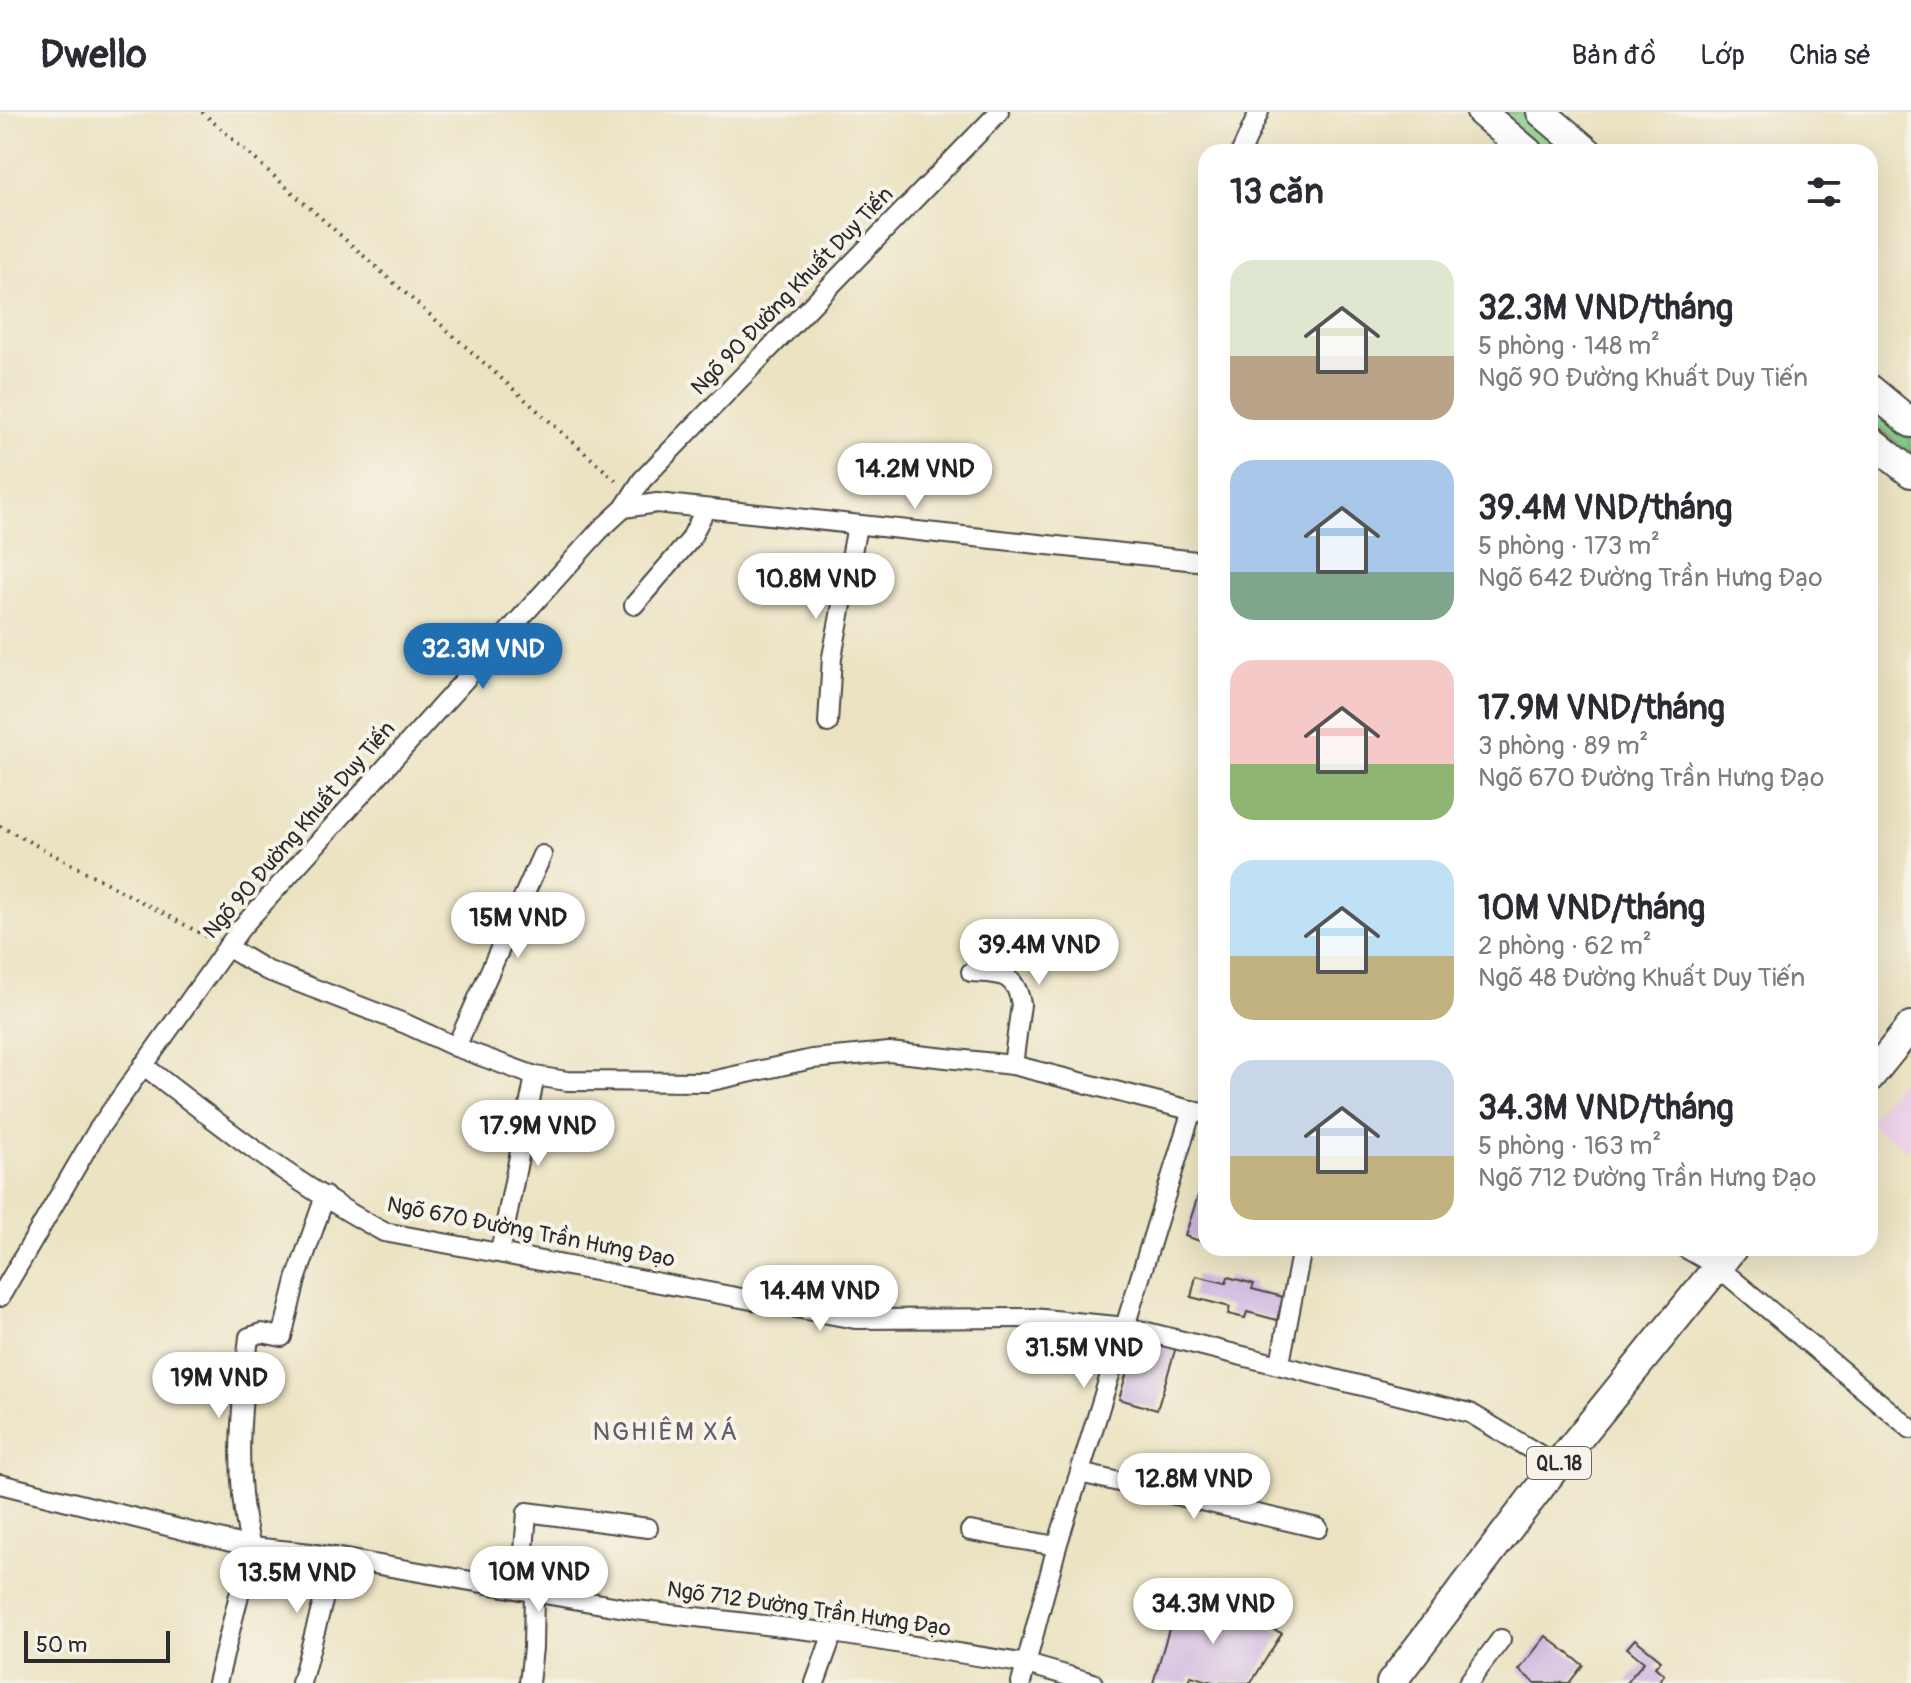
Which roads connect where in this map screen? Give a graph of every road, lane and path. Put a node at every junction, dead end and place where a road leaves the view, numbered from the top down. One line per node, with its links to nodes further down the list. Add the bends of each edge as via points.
1 (202, 112): 13 (path)
2 (999, 112): 13 (street, Ngõ 90 Đường Khuất Duy Tiến, via 642,480)
3 (1259, 112): 6 (street)
4 (1481, 112): 7 (highway)
5 (1541, 112): 8 (highway)
6 (1245, 144)
7 (1519, 144)
8 (1579, 144)
9 (1878, 396): 10 (highway)
10 (1911, 423)
11 (1878, 446): 12 (highway)
12 (1911, 473)
13 (628, 501): 14 (street); 21 (street, Ngõ 90 Đường Khuất Duy Tiến)
14 (705, 510): 15 (street); 17 (street, via 690,540)
15 (857, 526): 16 (street); 18 (street, via 836,630)
16 (1198, 561)
17 (634, 605)
18 (828, 723)
19 (0, 826): 21 (path)
20 (542, 855): 24 (street)
21 (227, 947): 24 (street, via 266,970); 25 (street, Ngõ 90 Đường Khuất Duy Tiến)
22 (971, 972): 26 (street, via 1002,974 1019,994)
23 (1911, 1026): 27 (highway)
24 (456, 1047): 28 (street)
25 (143, 1065): 31 (street, Ngõ 670 Đường Trần Hưng Đạo, via 253,1151); 35 (street, Ngõ 90 Đường Khuất Duy Tiến, via 97,1131)
26 (1013, 1065): 28 (street, via 889,1052 812,1059 707,1082); 29 (street)
27 (1878, 1067)
28 (535, 1076): 32 (street)
29 (1198, 1112)
30 (1198, 1115): 36 (street)
31 (325, 1196): 32 (street, Ngõ 670 Đường Trần Hưng Đạo, via 384,1232); 46 (street, via 282,1337 249,1337 238,1455)
32 (500, 1252): 36 (street, Ngõ 670 Đường Trần Hưng Đạo, via 855,1319 1033,1318)
33 (1300, 1256): 37 (street)
34 (1726, 1258): 38 (street); 39 (highway, QL.18)
35 (0, 1297)
36 (1127, 1327): 37 (street, Ngõ 670 Đường Trần Hưng Đạo); 40 (street)
37 (1280, 1363): 39 (street, Ngõ 670 Đường Trần Hưng Đạo, via 1470,1413)
38 (1911, 1429)
39 (1557, 1465): 58 (highway, QL.18)
40 (1080, 1473): 43 (street); 45 (street)
41 (0, 1484): 46 (street, Ngõ 712 Đường Trần Hưng Đạo)
42 (648, 1528): 48 (street, via 527,1512)
43 (1318, 1528)
44 (970, 1531): 45 (street)
45 (1057, 1546): 51 (street)
46 (251, 1547): 47 (street, Ngõ 712 Đường Trần Hưng Đạo); 52 (street)
47 (335, 1557): 48 (street, Ngõ 712 Đường Trần Hưng Đạo); 53 (street)
48 (527, 1591): 49 (street, Ngõ 712 Đường Trần Hưng Đạo, via 636,1610); 54 (street, via 533,1648)
49 (833, 1633): 51 (street, Ngõ 712 Đường Trần Hưng Đạo); 55 (street)
50 (1501, 1639): 59 (street)
51 (1027, 1664): 56 (street); 57 (street, Ngõ 712 Đường Trần Hưng Đạo)
52 (217, 1683)
53 (301, 1683)
54 (529, 1683)
55 (815, 1683)
56 (1021, 1683)
57 (1093, 1683)
58 (1391, 1683)
59 (1468, 1683)

